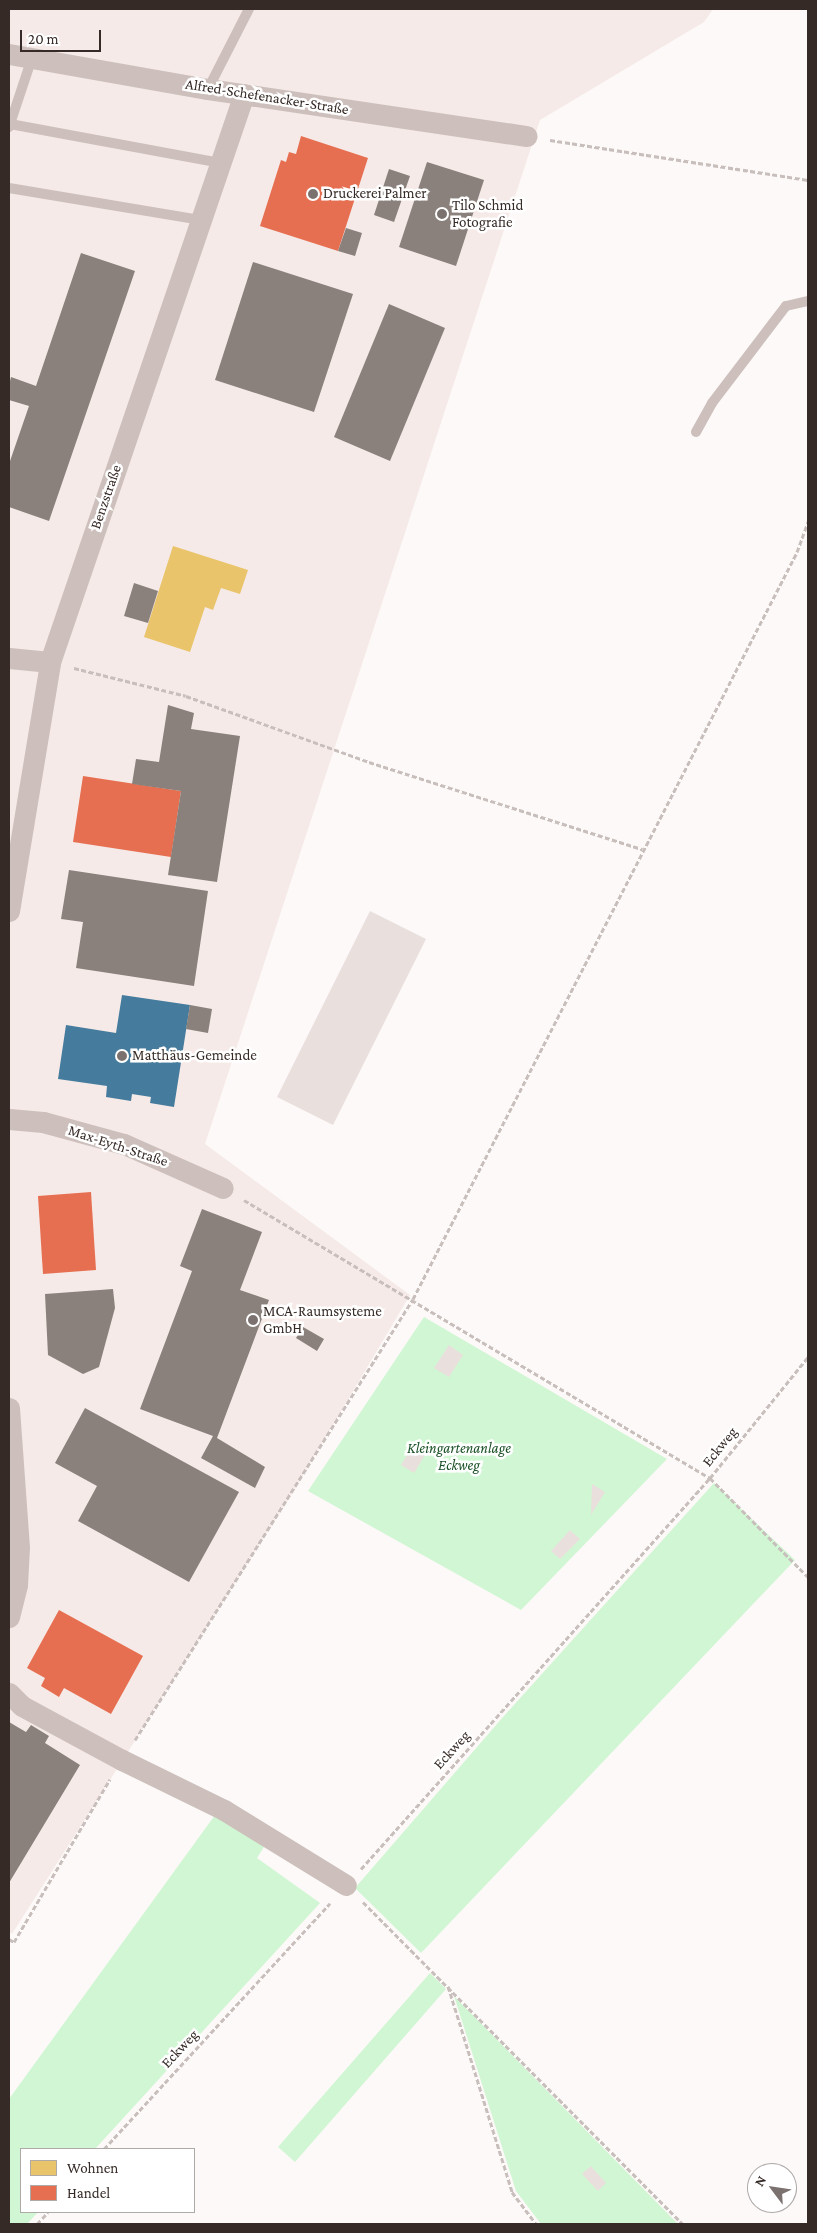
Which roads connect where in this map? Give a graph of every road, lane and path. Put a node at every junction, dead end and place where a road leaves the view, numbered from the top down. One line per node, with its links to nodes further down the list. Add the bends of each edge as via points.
1 (249, 9): 4 (lane)
2 (9, 54): 3 (street, Alfred-Schefenacker-Straße)
3 (32, 58): 4 (street, Alfred-Schefenacker-Straße); 6 (lane)
4 (208, 88): 5 (street, Alfred-Schefenacker-Straße)
5 (244, 94): 7 (street, Alfred-Schefenacker-Straße); 8 (street, Benzstraße)
6 (9, 126): 8 (lane)
7 (527, 136): 9 (path)
8 (221, 163): 11 (street, Benzstraße)
9 (808, 180)
10 (9, 188): 11 (lane)
11 (201, 220): 16 (street, Benzstraße)
12 (808, 301): 13 (lane, via 786,306 712,403)
13 (696, 432)
14 (808, 521): 17 (path, via 798,552)
15 (9, 658): 16 (street)
16 (50, 662): 17 (path, via 186,696 369,762); 18 (street, Benzstraße)
17 (642, 849): 21 (path)
18 (9, 911)
19 (9, 1119): 20 (street, Max-Eyth-Straße, via 43,1122 124,1144)
20 (223, 1188): 21 (path)
21 (413, 1299): 24 (path); 28 (path)
22 (808, 1357): 24 (path, Eckweg)
23 (9, 1408): 26 (street, via 19,1547 17,1585)
24 (710, 1478): 25 (path); 29 (path, Eckweg)
25 (808, 1577)
26 (9, 1617)
27 (9, 1693): 28 (street, via 22,1706)
28 (122, 1760): 29 (street, via 224,1810); 30 (path, via 14,1942)
29 (346, 1886): 31 (path); 32 (path, Eckweg)
30 (9, 1939)
31 (448, 1986): 35 (path, via 512,2192); 36 (path)
32 (105, 2148)
33 (47, 2213): 34 (path)
34 (37, 2224)
35 (536, 2224)
36 (683, 2224)

